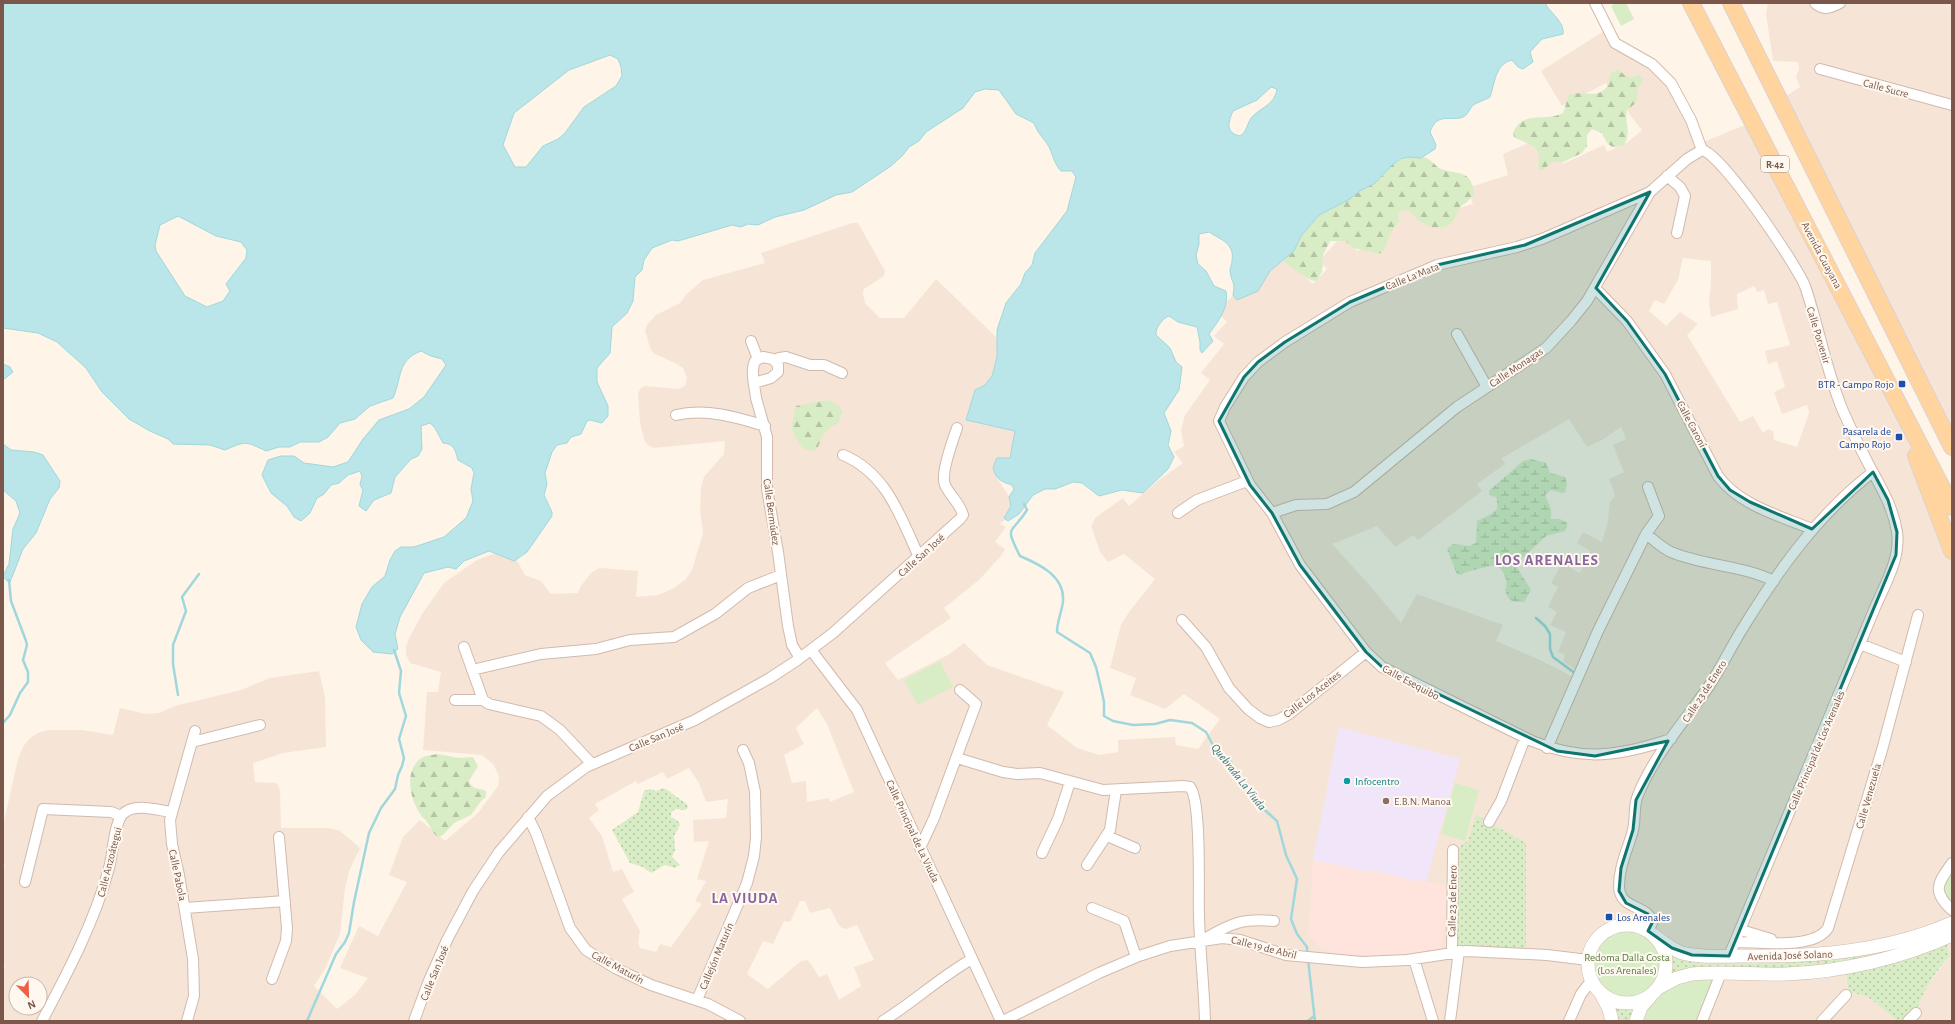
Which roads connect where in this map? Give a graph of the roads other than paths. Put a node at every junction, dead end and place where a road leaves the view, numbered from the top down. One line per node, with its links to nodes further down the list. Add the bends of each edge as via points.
1 (1595, 3): 8 (street, via 1615,43 1652,64 1676,90)
2 (1691, 3): 21 (main road, Avenida Guayana / R-42)
3 (1731, 3): 20 (main road)
4 (1814, 3): 5 (street, via 1823,9)
5 (1840, 3)
6 (1820, 69): 7 (street, Calle Sucre)
7 (1952, 106)
8 (1702, 150): 9 (street, Calle Monagas); 29 (street, Calle Porvenir, via 1731,176 1800,274 1837,395)
9 (1667, 176): 10 (street, Calle Monagas); 11 (street, via 1680,187 1685,196)
10 (1650, 192): 12 (street, Calle Monagas); 24 (street, Calle La Mata, via 1542,240 1437,265 1350,302 1284,342 1258,362 1244,377 1225,407 1220,418)
11 (1677, 233)
12 (1595, 288): 19 (street, Calle Monagas, via 1552,342); 35 (street, Calle Caroní, via 1624,317 1665,374 1713,466 1730,490 1750,502)
13 (1457, 334): 19 (street)
14 (751, 340): 15 (street, Calle Bermúdez)
15 (756, 361): 16 (street, via 769,357); 18 (street, Calle Bermúdez)
16 (776, 361): 17 (street, via 786,357 810,365 824,365); 18 (street, via 779,369 775,376)
17 (842, 373)
18 (754, 383): 23 (street, Calle Bermúdez)
19 (1487, 387): 34 (street, Calle Monagas, via 1445,416 1354,492 1327,504 1296,506)
20 (1927, 399): 26 (main road); 27 (main road)
21 (1902, 410): 32 (main road, Avenida Guayana / R-42); 38 (main road)
22 (676, 414): 23 (street, via 714,414)
23 (765, 426): 40 (street, Calle Bermúdez, via 768,444 767,488)
24 (1220, 426): 30 (street, Calle Esequibo, via 1238,457)
25 (957, 428): 39 (street, Calle San José, via 944,479 962,515)
26 (1952, 432)
27 (1952, 447)
28 (843, 455): 39 (street, via 864,466 888,494 902,516)
29 (1874, 472): 35 (street, Calle 23 de Enero); 37 (street, Calle Porvenir, via 1888,500)
30 (1247, 481): 33 (street, via 1197,500); 34 (street, Calle Esequibo)
31 (1648, 487): 36 (street, via 1659,516)
32 (1952, 507)
33 (1178, 513)
34 (1272, 513): 47 (street, Calle Esequibo, via 1300,565)
35 (1812, 529): 41 (street, Calle 23 de Enero)
36 (1646, 534): 41 (street, via 1664,548 1676,553 1743,570); 60 (street, via 1598,631)
37 (1898, 543): 44 (street, Calle Principal de Los Arenales, via 1896,555)
38 (1952, 551)
39 (919, 557): 46 (street, Calle San José)
40 (781, 575): 48 (street, Calle Bermúdez, via 790,638); 50 (street, via 748,588 715,614 674,637 630,640 596,649 541,654)
41 (1774, 581): 58 (street, Calle 23 de Enero, via 1741,630 1709,685)
42 (1918, 615): 49 (street, Calle Venezuela)
43 (1182, 620): 47 (street, Calle Los Aceites, via 1206,647 1236,697 1269,722 1289,714)
44 (1860, 644): 49 (street); 85 (street, Calle Principal de Los Arenales)
45 (464, 648): 50 (street)
46 (811, 650): 48 (street, Calle San José); 72 (street, Calle Principal de La Viuda, via 857,710)
47 (1366, 652): 57 (street, Calle Esequibo, via 1382,667 1406,680)
48 (800, 658): 63 (street, Calle San José, via 695,720)
49 (1906, 662): 90 (street, Calle Venezuela, via 1828,928 1821,936 1808,942)
50 (473, 673): 53 (street); 54 (street, via 491,697)
51 (960, 690): 62 (street, via 976,704)
52 (455, 700): 53 (street)
53 (483, 700): 54 (street, via 489,704)
54 (508, 707): 63 (street, via 541,716 560,730)
55 (260, 725): 59 (street)
56 (195, 731): 59 (street, Calle Pabola)
57 (1525, 738): 60 (street, Calle Esequibo); 69 (street)
58 (1671, 739): 60 (street, Calle Esequibo, via 1640,749 1595,756); 86 (street, Calle 23 de Enero, via 1638,794 1634,807 1633,830 1620,874 1621,896 1626,903 1650,917)
59 (192, 742): 66 (street, Calle Pabola)
60 (1547, 748)
61 (743, 750): 103 (street, Callejón Maturín, via 749,763 755,792 754,856 747,883)
62 (957, 758): 64 (street, via 1003,772 1040,773); 72 (street)
63 (592, 764): 68 (street, Calle San José, via 553,791)
64 (1070, 782): 65 (street, via 1093,789); 75 (street, via 1056,824)
65 (1116, 790): 70 (street, via 1113,822); 88 (street, via 1188,786 1192,790 1197,826)
66 (171, 812): 67 (street, Calle Anzoátegui, via 138,808 128,810); 80 (street, Calle Pabola, via 172,844)
67 (121, 816): 78 (street, via 111,812 43,809); 105 (street, Calle Anzoátegui, via 110,868 96,911)
68 (528, 817): 103 (street, Calle Maturín, via 570,928 586,950 615,968 659,989); 107 (street, Calle San José, via 486,869 462,911 430,978)
69 (1489, 822)
70 (1107, 836): 73 (street); 77 (street)
71 (279, 837): 79 (street)
72 (920, 848): 94 (street, Calle Principal de La Viuda)
73 (1135, 848)
74 (1453, 850): 91 (street, Calle 23 de Enero)
75 (1042, 853)
76 (1952, 863): 82 (street, via 1939,882 1938,890)
77 (1086, 865)
78 (25, 882)
79 (284, 901): 80 (street); 98 (street, via 287,934)
80 (185, 908): 106 (street, Calle Pabola, via 194,959 195,986)
81 (1092, 908): 93 (street, via 1124,921)
82 (1952, 910)
83 (1274, 921): 88 (street, via 1242,920)
84 (1952, 923): 92 (street, Avenida José Solano, via 1901,940 1847,952 1801,956)
85 (1741, 930): 89 (street, Calle Principal de Los Arenales); 90 (street, Calle Venezuela)
86 (1651, 933): 92 (street, Avenida José Solano, via 1684,953); 96 (street, via 1628,925 1607,930 1592,946); 100 (street, via 1662,947 1666,961 1664,975)
87 (1952, 935): 97 (street, Avenida José Solano, via 1895,955 1825,971 1787,974)
88 (1200, 941): 93 (street, Calle 19 de Abril, via 1170,946); 95 (street, Calle 19 de Abril, via 1231,938 1286,955 1302,957 1362,962); 111 (street)
89 (1736, 942): 90 (street, Calle Venezuela); 92 (street, Calle Principal de Los Arenales)
90 (1783, 942)
91 (1455, 952): 95 (street, Calle 19 de Abril); 96 (street, Calle 19 de Abril, via 1547,955); 113 (street, Calle 23 de Enero)
92 (1730, 956)
93 (1136, 957): 110 (street, Calle 19 de Abril)
94 (972, 959): 109 (street, via 949,972); 110 (street, Calle Principal de La Viuda)
95 (1414, 959): 112 (street)
96 (1588, 960): 99 (street)
97 (1721, 973): 100 (street, Avenida José Solano, via 1685,975); 117 (street)
98 (272, 979)
99 (1591, 981): 101 (street); 114 (street, via 1581,994)
100 (1655, 990): 101 (street, via 1640,1000 1626,1003 1612,1000); 116 (street, via 1641,1007)
101 (1600, 992): 115 (street)
102 (1846, 995): 118 (street)
103 (697, 1000): 108 (street, Calle Maturín)
104 (1916, 1013): 119 (street)
105 (42, 1021)
106 (187, 1021)
107 (414, 1021)
108 (740, 1021)
109 (883, 1021)
110 (1002, 1021)
111 (1205, 1021)
112 (1433, 1021)
113 (1450, 1021)
114 (1570, 1021)
115 (1612, 1021)
116 (1636, 1021)
117 (1702, 1021)
118 (1822, 1021)
119 (1908, 1021)

